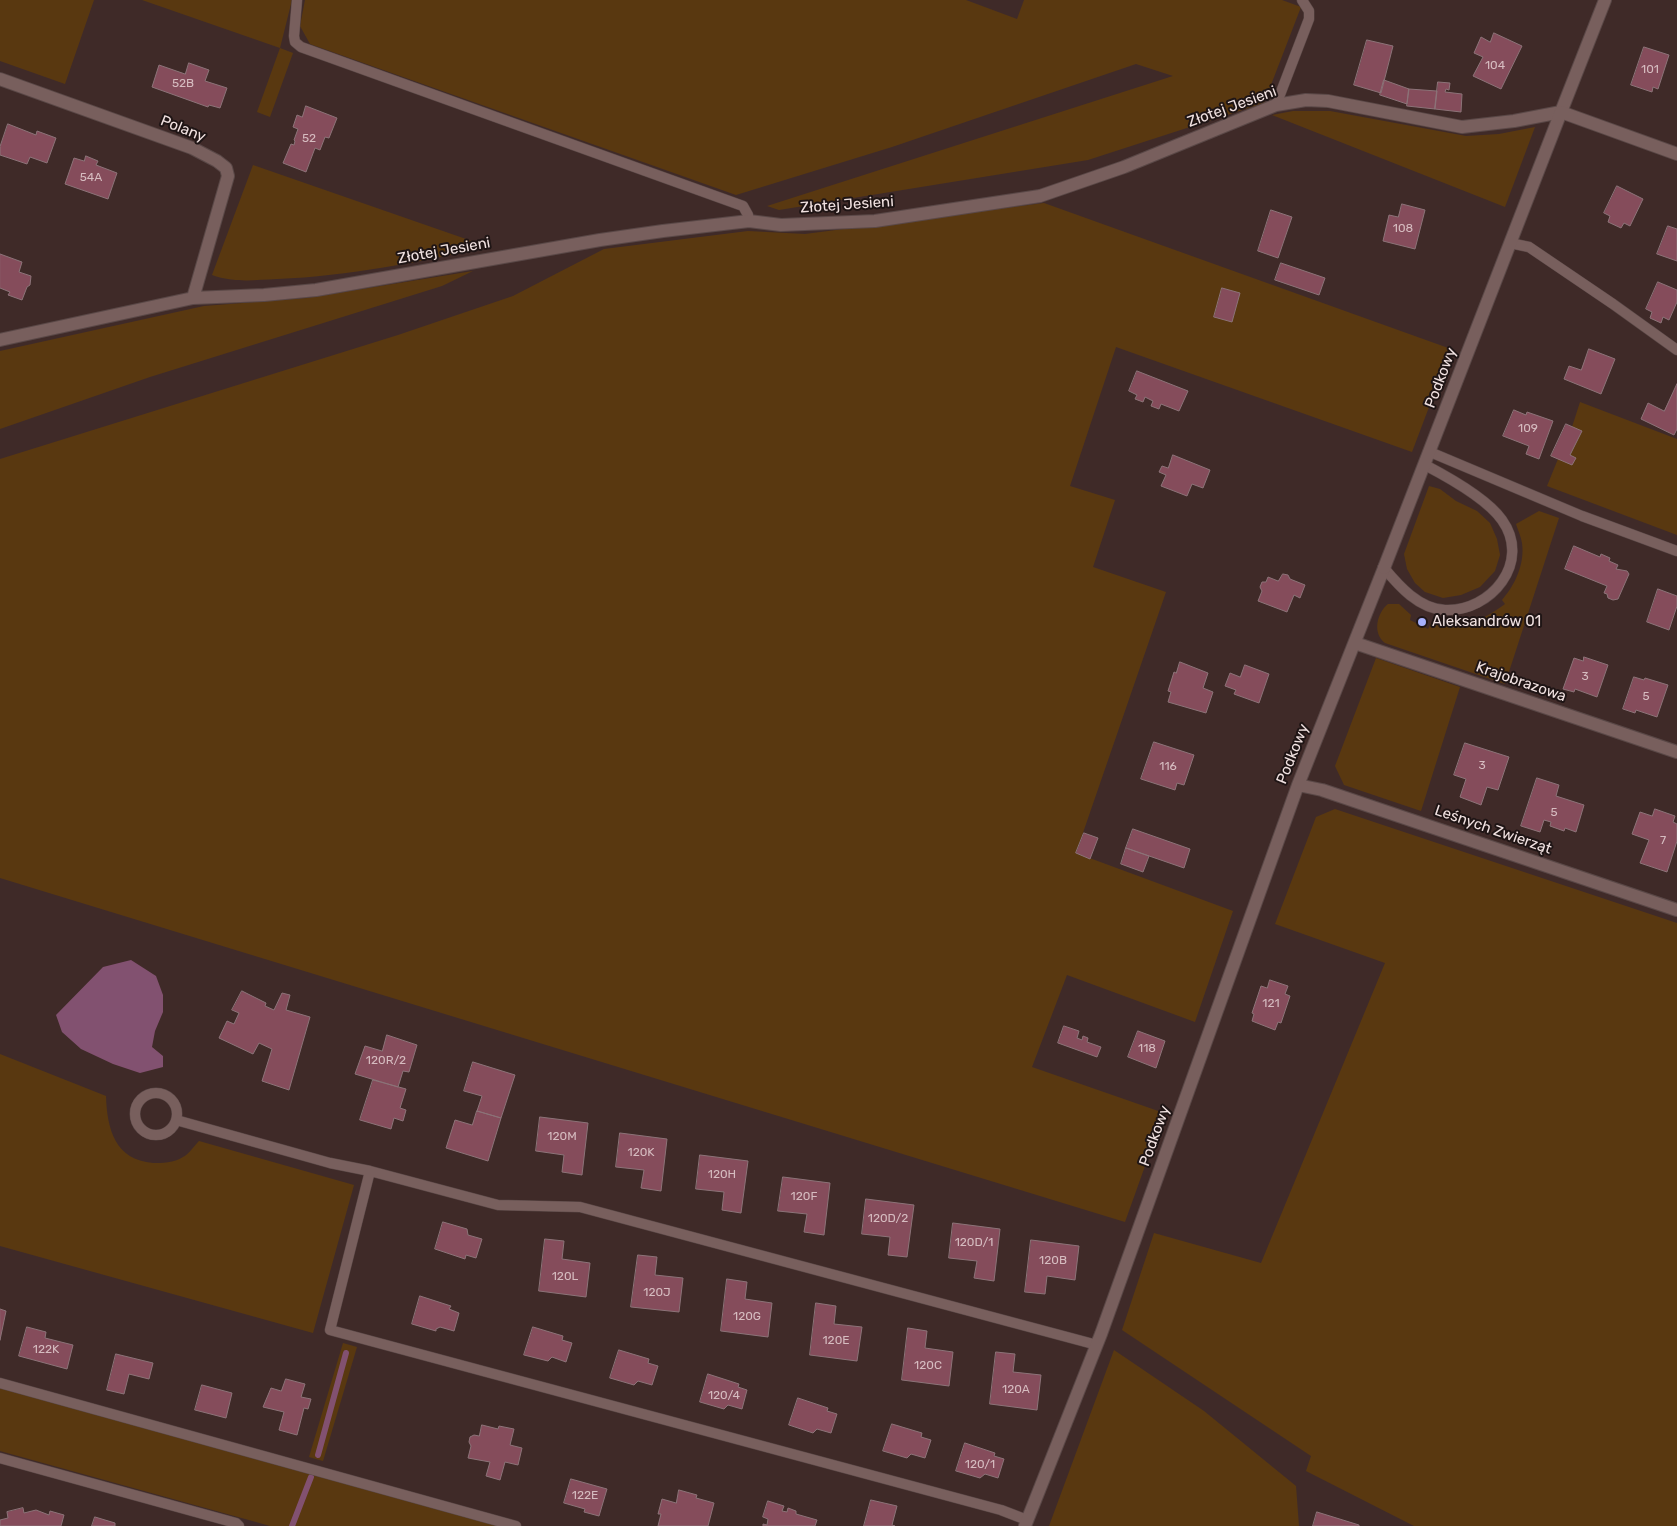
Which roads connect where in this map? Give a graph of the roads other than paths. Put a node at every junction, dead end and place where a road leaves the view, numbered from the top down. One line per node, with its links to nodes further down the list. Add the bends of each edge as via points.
1 (297, 0): 8 (lane, via 294,36 301,47 743,206)
2 (1302, 0): 5 (lane, via 1309,19)
3 (1605, 0): 6 (street, Podkowy)
4 (0, 79): 10 (street, Polany, via 192,148 226,168 228,176)
5 (1276, 106): 6 (street, Złotej Jesieni, via 1306,100 1328,101 1462,127); 8 (street, Złotej Jesieni, via 1124,167 1040,196 875,221 781,225)
6 (1561, 112): 7 (street); 9 (street, Podkowy)
7 (1677, 154)
8 (749, 221): 10 (street, Złotej Jesieni, via 600,240 316,290)
9 (1510, 242): 12 (lane, via 1529,247); 13 (street, Podkowy)
10 (193, 298): 11 (street, Złotej Jesieni)
11 (0, 340)
12 (1677, 350)
13 (1430, 452): 14 (street, Podkowy); 15 (lane)
14 (1425, 465): 16 (street, Podkowy); 16 (lane, via 1480,499 1502,520 1513,547 1507,573 1484,600 1471,607 1444,610 1418,601)
15 (1677, 552)
16 (1384, 568): 17 (street, Podkowy)
17 (1355, 643): 18 (street, Krajobrazowa); 19 (street, Podkowy)
18 (1677, 752)
19 (1298, 785): 20 (street, Leśnych Zwierząt, via 1322,790); 23 (street, Podkowy)
20 (1677, 910)
21 (176, 1120): 21 (lane, via 165,1133 148,1133 136,1120 136,1107 145,1096 159,1093 176,1106); 22 (lane)
22 (370, 1171): 23 (lane, via 498,1205 580,1207); 26 (lane, via 330,1330 992,1508)
23 (1097, 1345): 26 (street, Podkowy)
24 (0, 1383): 28 (lane)
25 (0, 1458): 27 (lane)
26 (1026, 1523)
27 (239, 1526)
28 (516, 1526)

